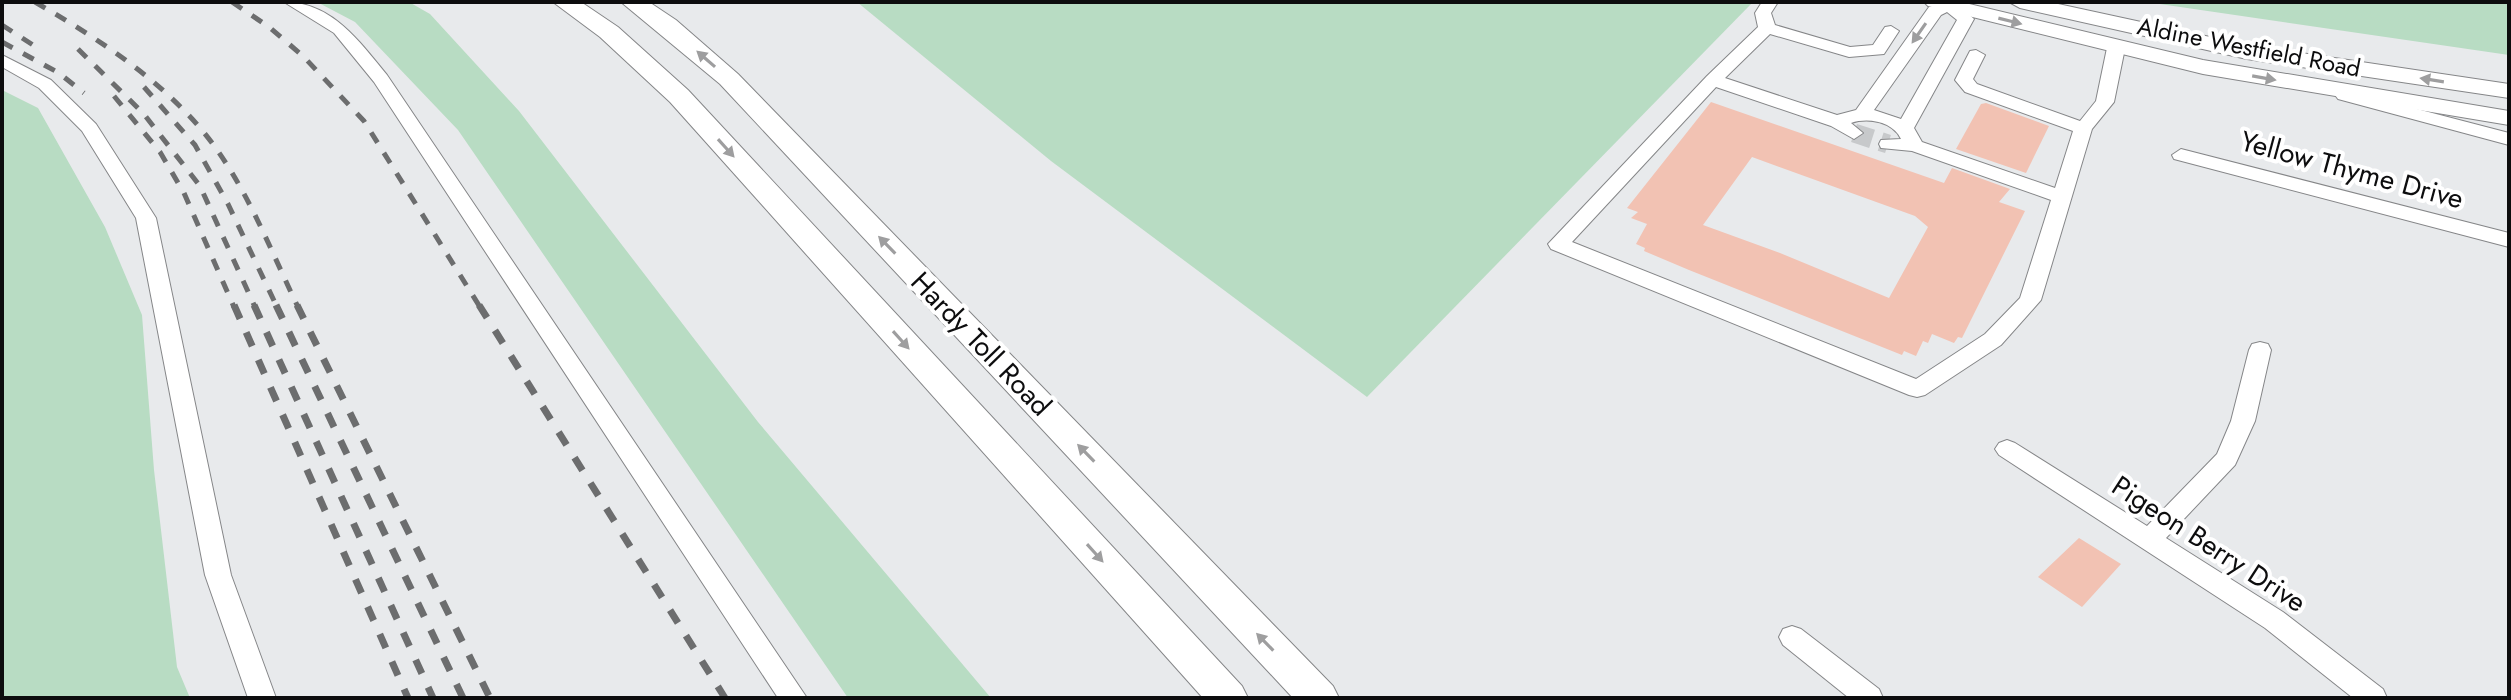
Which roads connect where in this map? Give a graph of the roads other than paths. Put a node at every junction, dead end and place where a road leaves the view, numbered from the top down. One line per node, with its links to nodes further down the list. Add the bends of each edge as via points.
1 (292, 2): 30 (street, via 340,29 381,79)
2 (565, 2): 31 (highway, Hardy Toll Road, one-way to 31, via 609,32 679,96)
3 (633, 2): 32 (highway, Hardy Toll Road, one-way to 3, via 729,79)
4 (1770, 2): 7 (street, via 1763,13)
5 (2020, 2): 14 (main road, Aldine Westfield Road, one-way to 5, via 2247,52)
6 (1945, 3): 9 (main road, Aldine Westfield Road, one-way to 9); 15 (street, one-way to 15); 17 (street, via 1966,19)
7 (1767, 28): 8 (street, via 1858,54 1878,50); 12 (street)
8 (1891, 31)
9 (2116, 48): 13 (main road, Aldine Westfield Road, one-way to 13); 18 (street, via 2105,102)
10 (1976, 55): 18 (street, via 1964,80 1971,88)
11 (2, 60): 29 (street, via 45,84 89,128 146,218 218,575)
12 (1713, 80): 15 (street, via 1846,128 1850,114); 23 (street, via 1558,244 1917,389 1954,369 2017,318 2030,300)
13 (2323, 89): 16 (main road, Aldine Westfield Road); 19 (street)
14 (2509, 91)
15 (1863, 112): 17 (street)
16 (2509, 118)
17 (1905, 128): 21 (street)
18 (2083, 128): 23 (street)
19 (2509, 139)
20 (1888, 144): 21 (street)
21 (1914, 146): 23 (street)
22 (2181, 155): 24 (street, Yellow Thyme Drive)
23 (2061, 197)
24 (2509, 240)
25 (2260, 350): 27 (street, via 2243,421 2227,459)
26 (2007, 449): 27 (street, Pigeon Berry Drive)
27 (2150, 539): 34 (street, Pigeon Berry Drive, via 2274,620)
28 (1792, 637): 33 (street)
29 (262, 698)
30 (793, 698)
31 (1228, 698)
32 (1319, 698)
33 (1869, 698)
34 (2373, 698)

